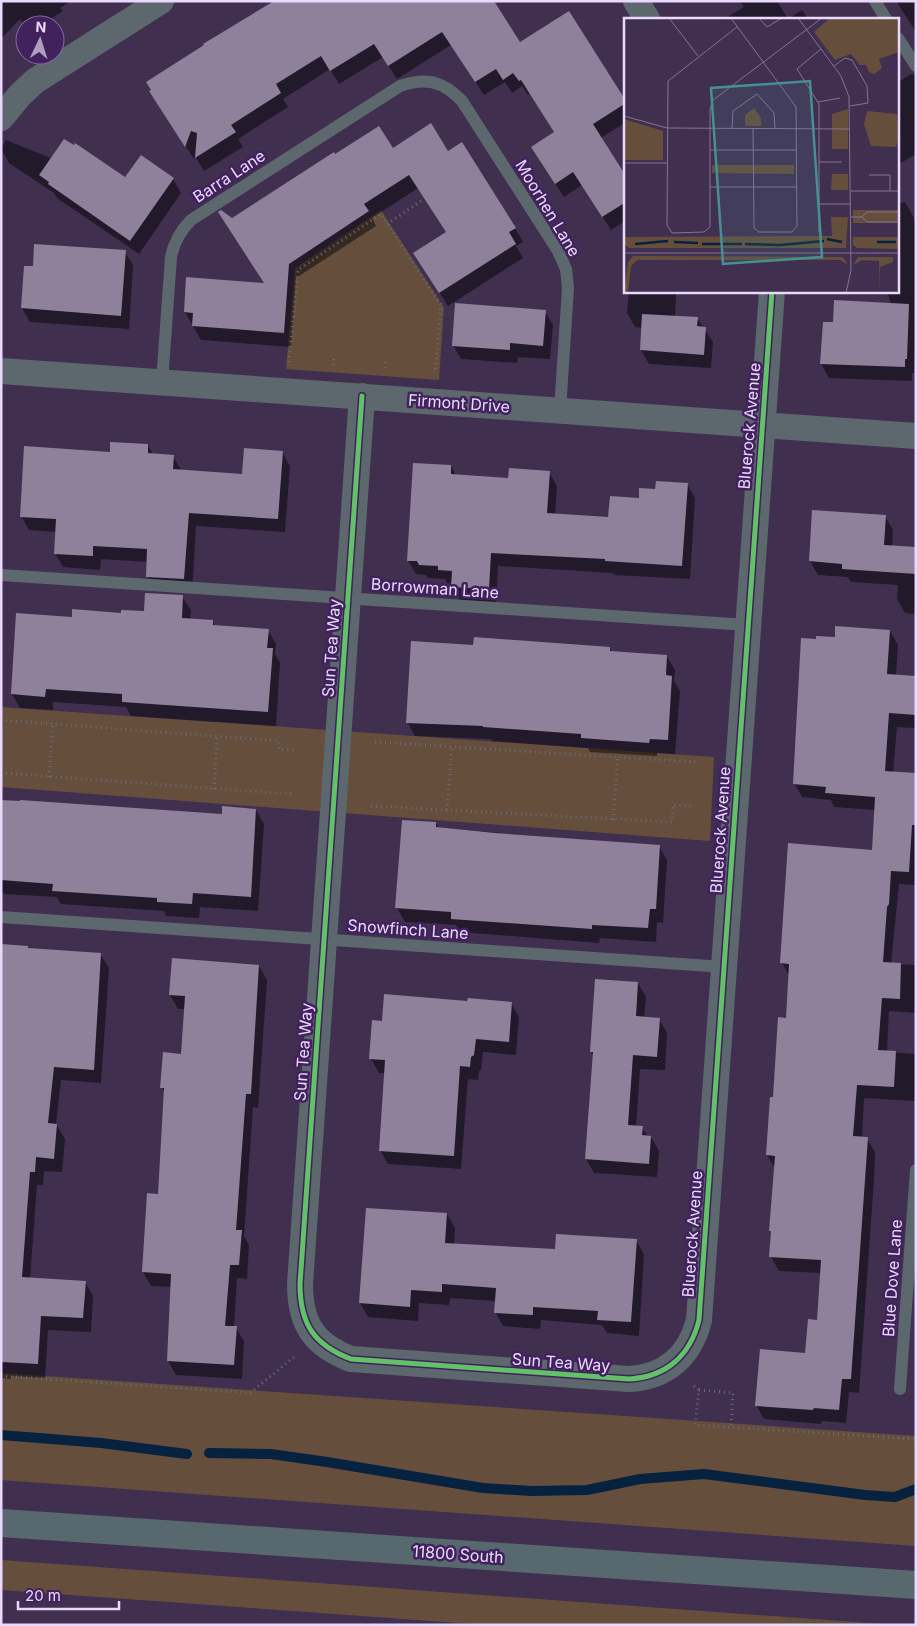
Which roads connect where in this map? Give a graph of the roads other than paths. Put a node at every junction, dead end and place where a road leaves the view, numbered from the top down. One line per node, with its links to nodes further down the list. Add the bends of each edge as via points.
1 (161, 1): 9 (street, via 35,81)
2 (636, 1): 4 (street)
3 (875, 1): 5 (lane)
4 (646, 18)
5 (885, 18)
6 (900, 41): 7 (lane)
7 (916, 66)
8 (431, 82): 12 (lane, Barra Lane, via 400,86 184,227 171,257); 14 (lane, Moorhen Lane, via 448,88 462,101 558,251 566,269 568,288)
9 (1, 118)
10 (772, 292): 15 (street, Bluerock Avenue)
11 (1, 371): 12 (street, Firmont Drive)
12 (162, 382): 13 (street, Firmont Drive)
13 (362, 396): 14 (street, Firmont Drive); 18 (street, Sun Tea Way)
14 (560, 410): 15 (street, Firmont Drive)
15 (762, 425): 16 (street, Firmont Drive); 19 (street, Bluerock Avenue)
16 (916, 436)
17 (1, 575): 18 (lane, Borrowman Lane)
18 (348, 598): 19 (lane, Borrowman Lane); 21 (street, Sun Tea Way)
19 (747, 625): 22 (street, Bluerock Avenue)
20 (1, 917): 21 (lane, Snowfinch Lane)
21 (324, 939): 22 (lane, Snowfinch Lane); 24 (street, Sun Tea Way, via 300,1284 302,1312 316,1338 326,1347 351,1359 629,1379 653,1375)
22 (724, 967): 24 (street, Bluerock Avenue, via 699,1320 690,1343)
23 (916, 1170): 25 (lane, Blue Dove Lane)
24 (674, 1363)
25 (900, 1389)
26 (1, 1523): 27 (main road, 11800 South)
27 (916, 1585)

